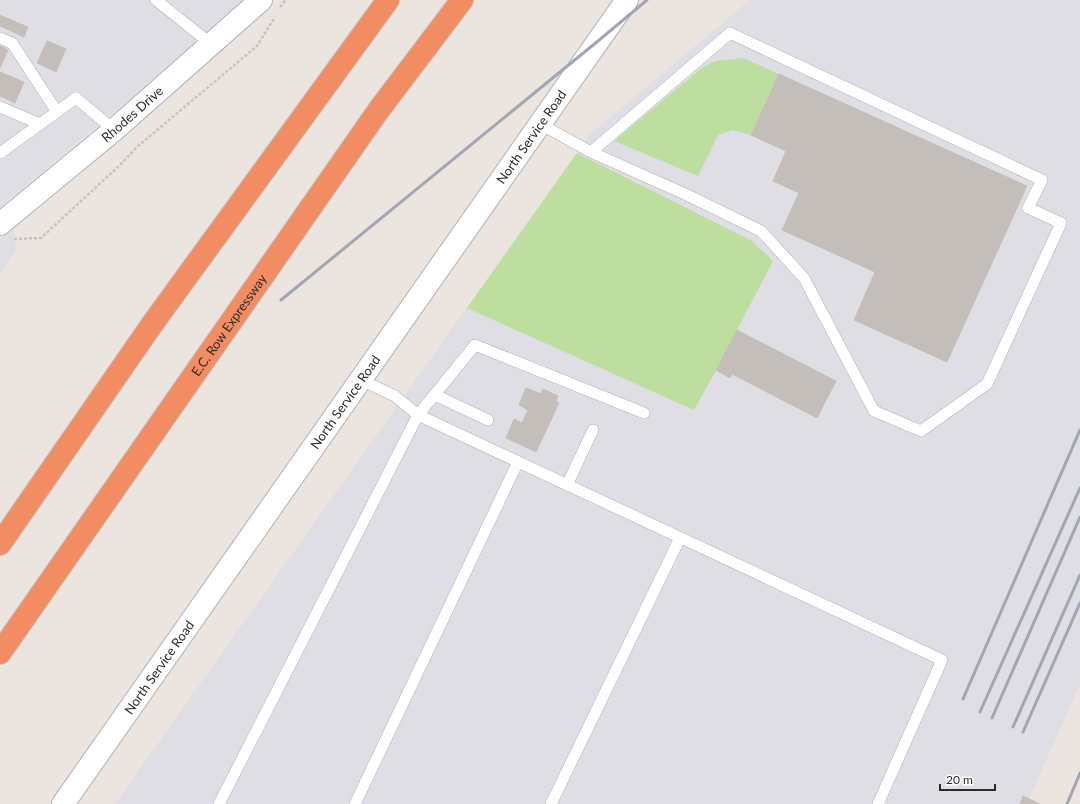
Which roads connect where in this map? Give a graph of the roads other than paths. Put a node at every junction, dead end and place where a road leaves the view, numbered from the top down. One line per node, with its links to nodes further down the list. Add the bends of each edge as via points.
1 (156, 0): 7 (lane)
2 (388, 0): 25 (highway, via 153,323)
3 (462, 0): 26 (highway, E.C. Row Expressway, via 378,111)
4 (627, 0): 11 (street, North Service Road)
5 (272, 8): 7 (street, Rhodes Drive)
6 (0, 38): 9 (lane, via 12,43)
7 (211, 44): 12 (street, Rhodes Drive)
8 (0, 107): 10 (lane)
9 (56, 112): 10 (lane); 12 (lane, via 76,98)
10 (40, 124): 14 (lane)
11 (540, 124): 13 (lane); 16 (street, North Service Road)
12 (114, 130): 15 (street, Rhodes Drive)
13 (591, 152): 13 (lane, via 761,230 804,278 874,410 922,431 987,384 1061,223 1028,208 1042,180 730,33)
14 (0, 153)
15 (7, 232)
16 (361, 380): 19 (lane, via 395,396); 29 (street, North Service Road)
17 (435, 395): 18 (lane, via 475,345); 19 (lane); 20 (lane)
18 (644, 413)
19 (418, 415): 22 (lane); 30 (lane)
20 (488, 420)
21 (593, 430): 23 (lane)
22 (518, 462): 23 (lane); 31 (lane)
23 (567, 485): 24 (lane)
24 (680, 538): 32 (lane); 33 (lane, via 942,660)
25 (0, 544)
26 (36, 602): 27 (highway, E.C. Row Expressway); 28 (highway)
27 (0, 653)
28 (0, 661)
29 (63, 804)
30 (219, 804)
31 (355, 804)
32 (551, 804)
33 (878, 804)

